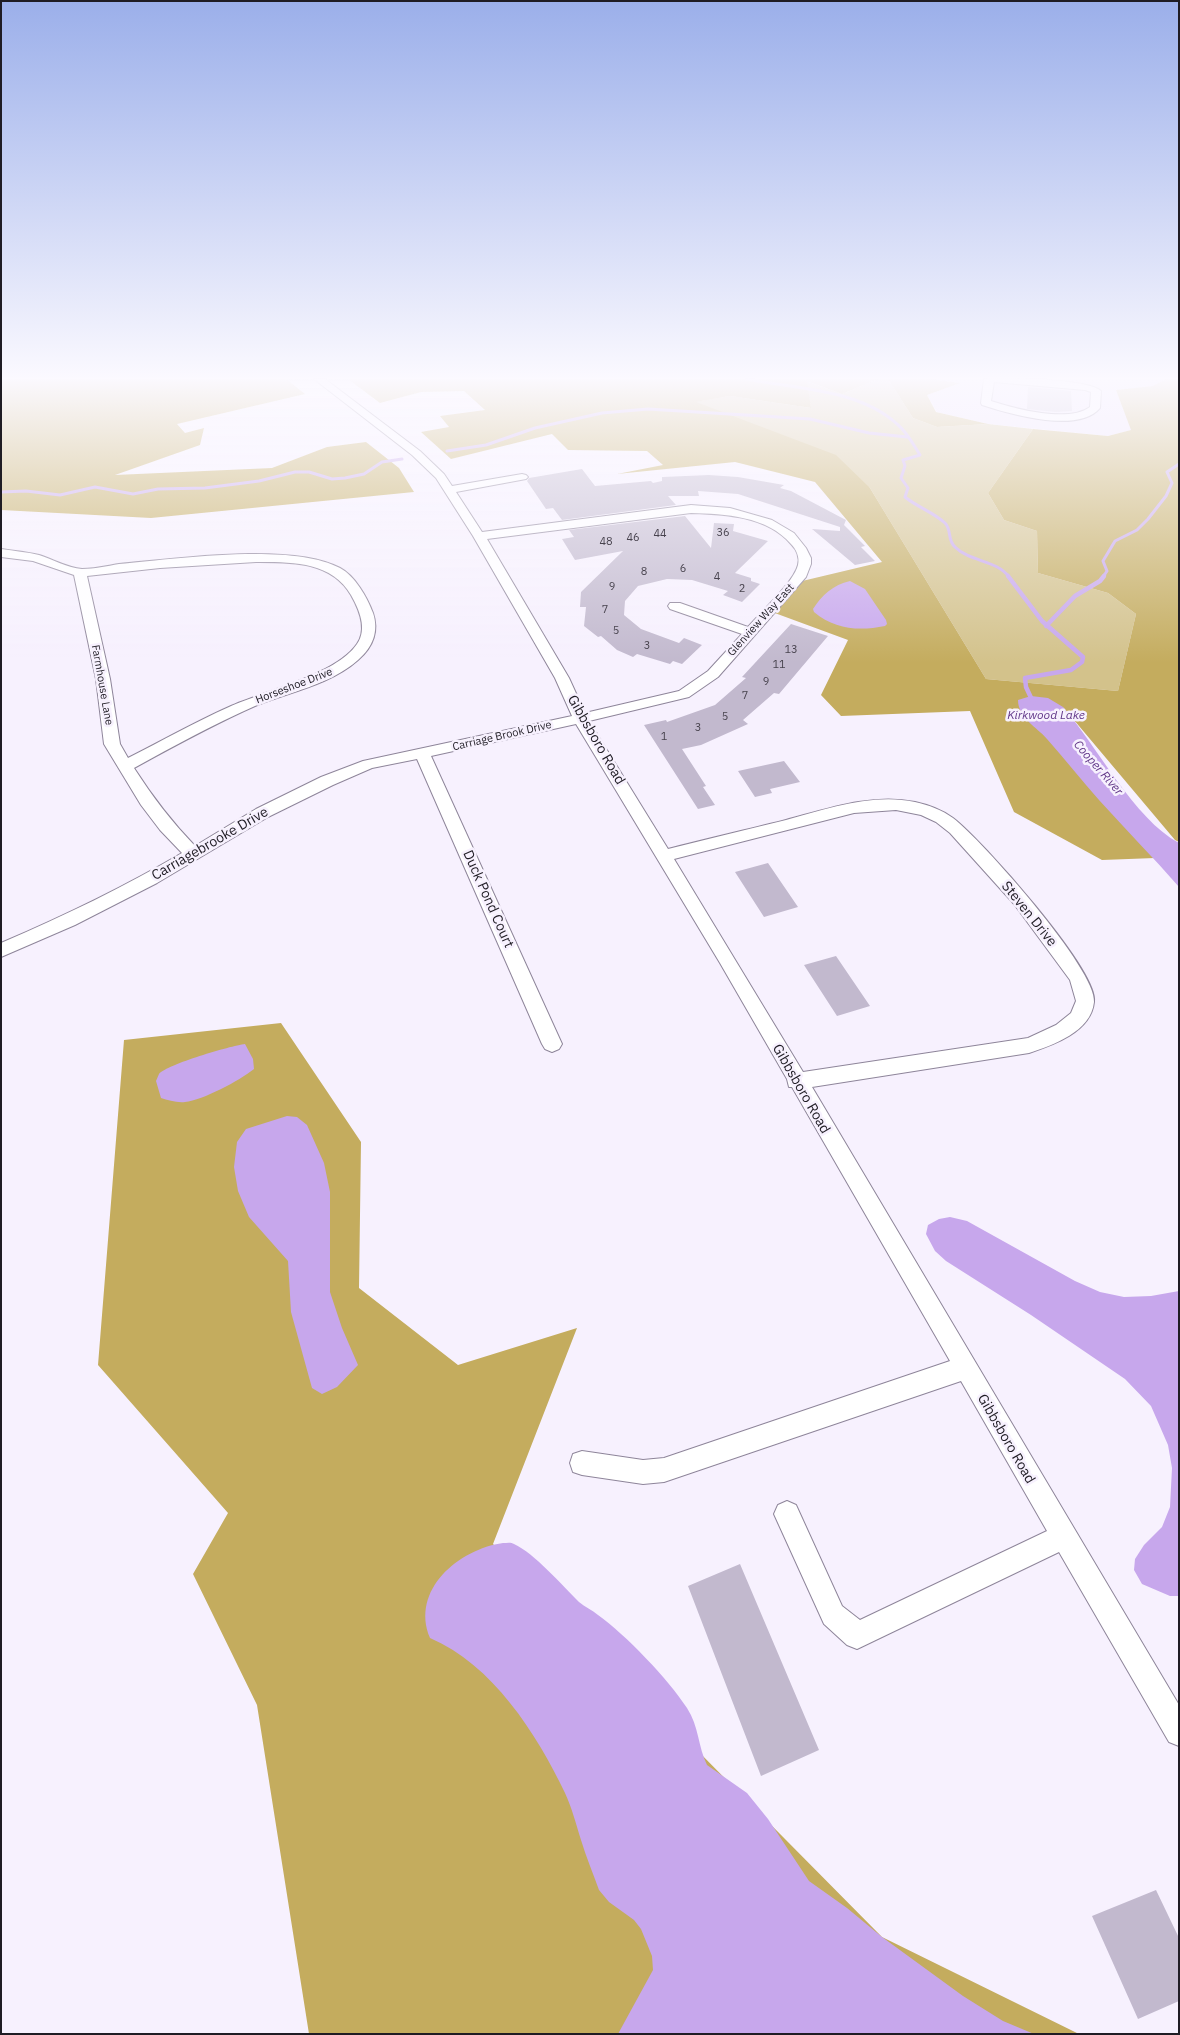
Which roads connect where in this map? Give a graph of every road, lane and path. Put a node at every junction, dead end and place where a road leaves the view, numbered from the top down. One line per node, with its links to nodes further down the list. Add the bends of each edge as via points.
1 (438, 474): 3 (street, Gibbsboro Road)
2 (522, 477): 3 (street)
3 (449, 490): 4 (street, Gibbsboro Road)
4 (479, 536): 8 (street, Glenview Way East, via 690,509 739,512 761,519 795,540 803,551 805,563 800,577); 9 (street, Gibbsboro Road, via 562,678)
5 (1, 553): 6 (street, via 35,558)
6 (80, 573): 11 (street, Farmhouse Lane, via 103,678 112,744); 11 (street, Horseshoe Drive, via 129,566 279,558 301,560 336,571 361,601 368,618 370,630 363,647 331,673 248,703)
7 (675, 606): 8 (street)
8 (749, 632): 9 (street, Glenview Way East, via 712,674 684,694)
9 (580, 718): 10 (street, Carriage Brook Drive); 13 (street, Gibbsboro Road)
10 (423, 754): 12 (street, Carriagebrooke Drive, via 368,764 327,781 262,813); 15 (street, Duck Pond Court)
11 (125, 766): 12 (street, Farmhouse Lane, via 166,826)
12 (193, 854): 14 (street, Carriagebrooke Drive, via 69,921)
13 (664, 856): 16 (street, Gibbsboro Road); 16 (street, Steven Drive, via 854,808 897,804 935,814 950,823 986,860 1044,929 1081,981 1086,1001 1082,1012 1048,1038 1030,1045)
14 (1, 950)
15 (552, 1044)
16 (796, 1081): 17 (street, Gibbsboro Road)
17 (964, 1368): 18 (street, via 664,1470 643,1472); 20 (street, Gibbsboro Road)
18 (582, 1463)
19 (787, 1514): 20 (street, via 833,1615 857,1634)
20 (1064, 1536): 21 (street, Gibbsboro Road)
21 (1179, 1732)

